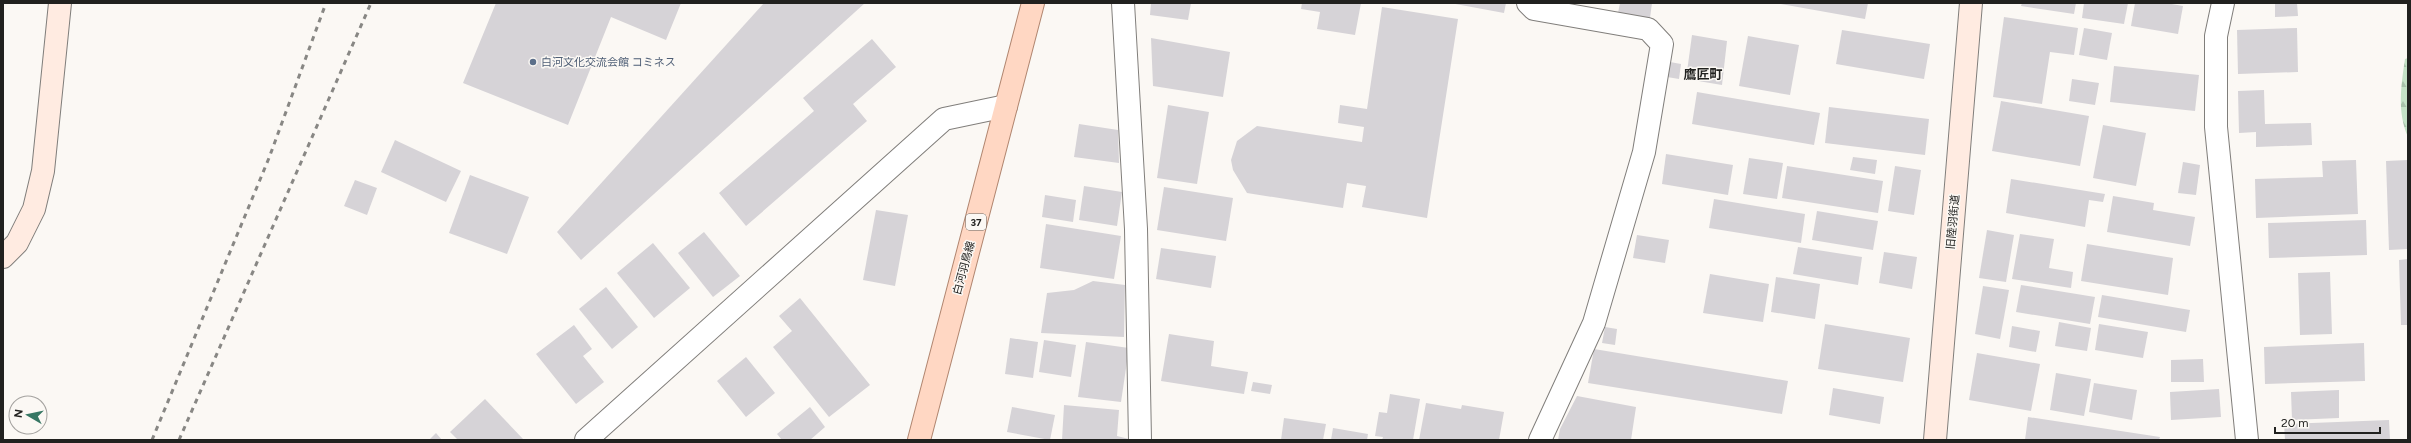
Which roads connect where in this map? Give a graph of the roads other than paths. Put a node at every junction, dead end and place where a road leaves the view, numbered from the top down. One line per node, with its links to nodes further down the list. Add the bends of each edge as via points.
1 (60, 3): 8 (street, via 43,171 34,209 17,243)
2 (1033, 3): 7 (main road, 白河羽鳥線 / 37)
3 (1123, 3): 11 (street, via 1136,229)
4 (1528, 3): 12 (street, via 1534,9 1648,29 1662,44 1644,152 1594,323)
5 (1971, 3): 13 (street, 旧陸羽街道)
6 (2222, 3): 14 (street, via 2216,36 2216,127)
7 (1006, 106): 9 (street, via 944,119); 10 (main road, 白河羽鳥線 / 37)
8 (3, 257)
9 (586, 440)
10 (919, 440)
11 (1140, 440)
12 (1540, 440)
13 (1935, 440)
14 (2248, 440)

